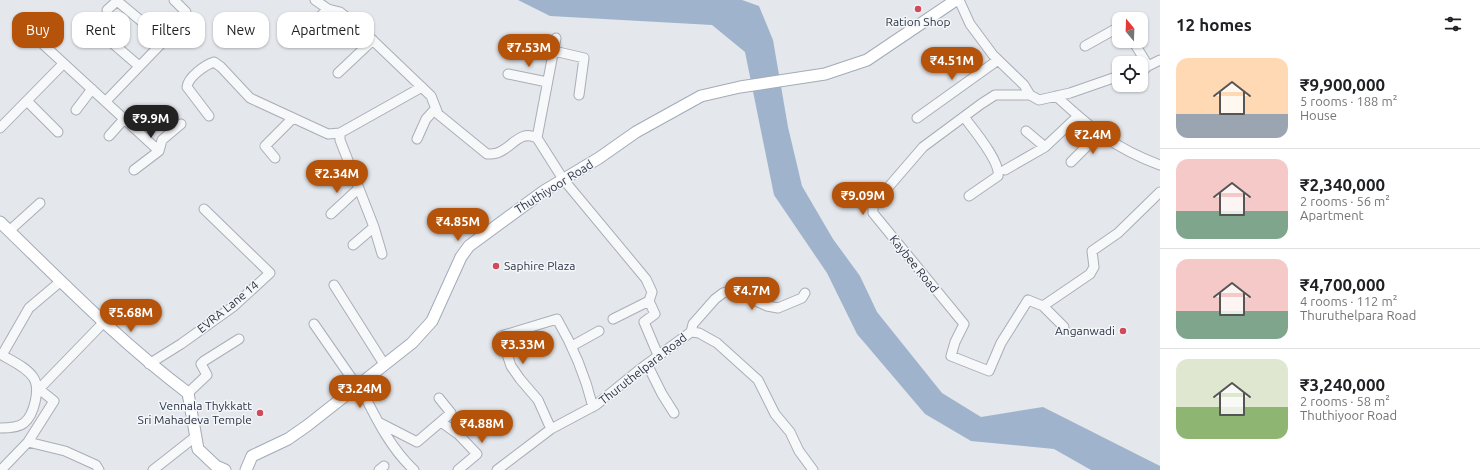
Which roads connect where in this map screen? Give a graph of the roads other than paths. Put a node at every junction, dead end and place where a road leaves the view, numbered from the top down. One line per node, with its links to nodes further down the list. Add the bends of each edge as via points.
1 (174, 0): 7 (street)
2 (315, 0): 5 (street)
3 (958, 0): 20 (street, via 970,24); 60 (main road, Thuthiyoor Road, via 867,60 825,74 740,87 701,96 636,132)
4 (117, 1): 6 (street); 10 (street)
5 (328, 9): 8 (street); 9 (street)
6 (107, 10)
7 (184, 12)
8 (325, 12)
9 (340, 12)
10 (138, 18)
11 (1112, 31): 14 (street)
12 (556, 38): 19 (street)
13 (374, 41): 29 (street)
14 (1085, 46)
15 (46, 48): 22 (street)
16 (118, 48): 23 (street)
17 (156, 48): 23 (street)
18 (365, 48): 25 (street)
19 (554, 51): 28 (street); 31 (street, via 584,58)
20 (998, 60): 32 (street, via 1024,85); 43 (street)
21 (1160, 60): 24 (street)
22 (63, 64): 30 (street); 34 (street)
23 (139, 66): 35 (street)
24 (1148, 67)
25 (338, 73)
26 (508, 74): 28 (street)
27 (1112, 78): 33 (street, Kaybee Road)
28 (547, 82): 51 (street)
29 (422, 87): 36 (street); 48 (street)
30 (92, 89): 35 (street); 37 (street)
31 (579, 95)
32 (1030, 95): 33 (street, Kaybee Road, via 1039,100); 40 (street, Kaybee Road, via 995,95)
33 (1056, 96): 39 (street)
34 (27, 101): 45 (street); 47 (street)
35 (106, 101): 41 (street)
36 (436, 108): 51 (street, via 438,114 487,154 498,153 524,135); 52 (street, via 426,119)
37 (76, 110)
38 (210, 116): 42 (street, via 187,87 188,82 214,62 250,98)
39 (1078, 116): 49 (street); 53 (street)
40 (964, 117): 63 (street, via 989,152 999,172 998,176); 76 (street, Kaybee Road, via 924,147 874,205 873,213 964,324 951,356 990,371 1001,343 1028,300)
41 (125, 118): 50 (street); 54 (street)
42 (293, 118): 48 (street, via 328,134); 55 (street, via 265,146)
43 (917, 118)
44 (181, 124): 54 (street, via 162,140)
45 (0, 128)
46 (1026, 131): 53 (street)
47 (58, 132)
48 (340, 133): 61 (street, via 340,140)
49 (1099, 134): 56 (street); 57 (street, via 1124,149)
50 (109, 136)
51 (537, 138): 60 (street)
52 (417, 139)
53 (1045, 147): 59 (street)
54 (159, 151): 58 (street)
55 (275, 158)
56 (1071, 162)
57 (1160, 164)
58 (134, 170)
59 (1005, 170)
60 (564, 179): 75 (street, via 646,279 652,292); 88 (main road, Thuthiyoor Road, via 544,190 469,246 461,257 432,321 412,343)
61 (358, 189): 66 (street); 68 (street)
62 (1160, 192): 76 (street, via 1118,233 1092,251 1094,267 1090,274)
63 (969, 196)
64 (40, 203): 69 (street)
65 (204, 209): 87 (street, EVRA Lane 14, via 270,273 234,306)
66 (331, 214)
67 (0, 222): 69 (main road)
68 (374, 227): 70 (street); 71 (street)
69 (9, 231): 72 (main road)
70 (354, 245)
71 (382, 254)
72 (61, 281): 78 (main road); 85 (street, via 28,308)
73 (334, 285): 88 (street)
74 (805, 293): 82 (street, via 802,298 778,308 767,306 736,292 723,293 715,298 693,324)
75 (650, 302): 77 (street); 86 (street, via 655,314 644,322)
76 (1043, 306): 80 (street)
77 (613, 320)
78 (104, 322): 87 (main road); 101 (street, via 39,389 54,401)
79 (314, 324): 90 (street)
80 (1064, 328)
81 (599, 331): 84 (street)
82 (691, 332): 86 (street, Thuruthelpara Road); 111 (street, Thuruthelpara Road, via 699,333 717,344 758,380 775,414 790,432 799,452)
83 (239, 339): 91 (street, via 201,364 207,375)
84 (572, 346): 93 (street); 98 (street, via 557,319 501,336 511,366 538,400)
85 (1, 355): 97 (street, via 34,378 36,395 31,414 24,424)
86 (658, 355): 89 (street, Thuruthelpara Road)
87 (149, 364): 91 (main road)
88 (384, 364): 90 (main road, Thuthiyoor Road)
89 (647, 364): 93 (street, Thuruthelpara Road); 94 (street)
90 (358, 386): 96 (street); 107 (main road, Thuthiyoor Road, via 288,439 252,456)
91 (188, 393): 100 (main road)
92 (438, 398): 95 (street, via 451,413)
93 (593, 407): 98 (street, Thuruthelpara Road)
94 (674, 413)
95 (441, 422): 99 (street, via 417,442); 109 (street, via 458,434 477,454)
96 (380, 423): 99 (street); 102 (street)
97 (0, 428)
98 (551, 429): 110 (street, Thuruthelpara Road)
99 (401, 434): 102 (street)
100 (195, 437): 105 (street); 106 (main road, via 198,449 216,466)
101 (28, 442): 103 (street); 104 (street, via 65,451 96,465)
102 (393, 444): 108 (street)
103 (1, 470)
104 (99, 470)
105 (153, 470)
106 (225, 470)
107 (246, 470)
108 (414, 470)
109 (458, 470)
110 (497, 470)
111 (813, 470)

